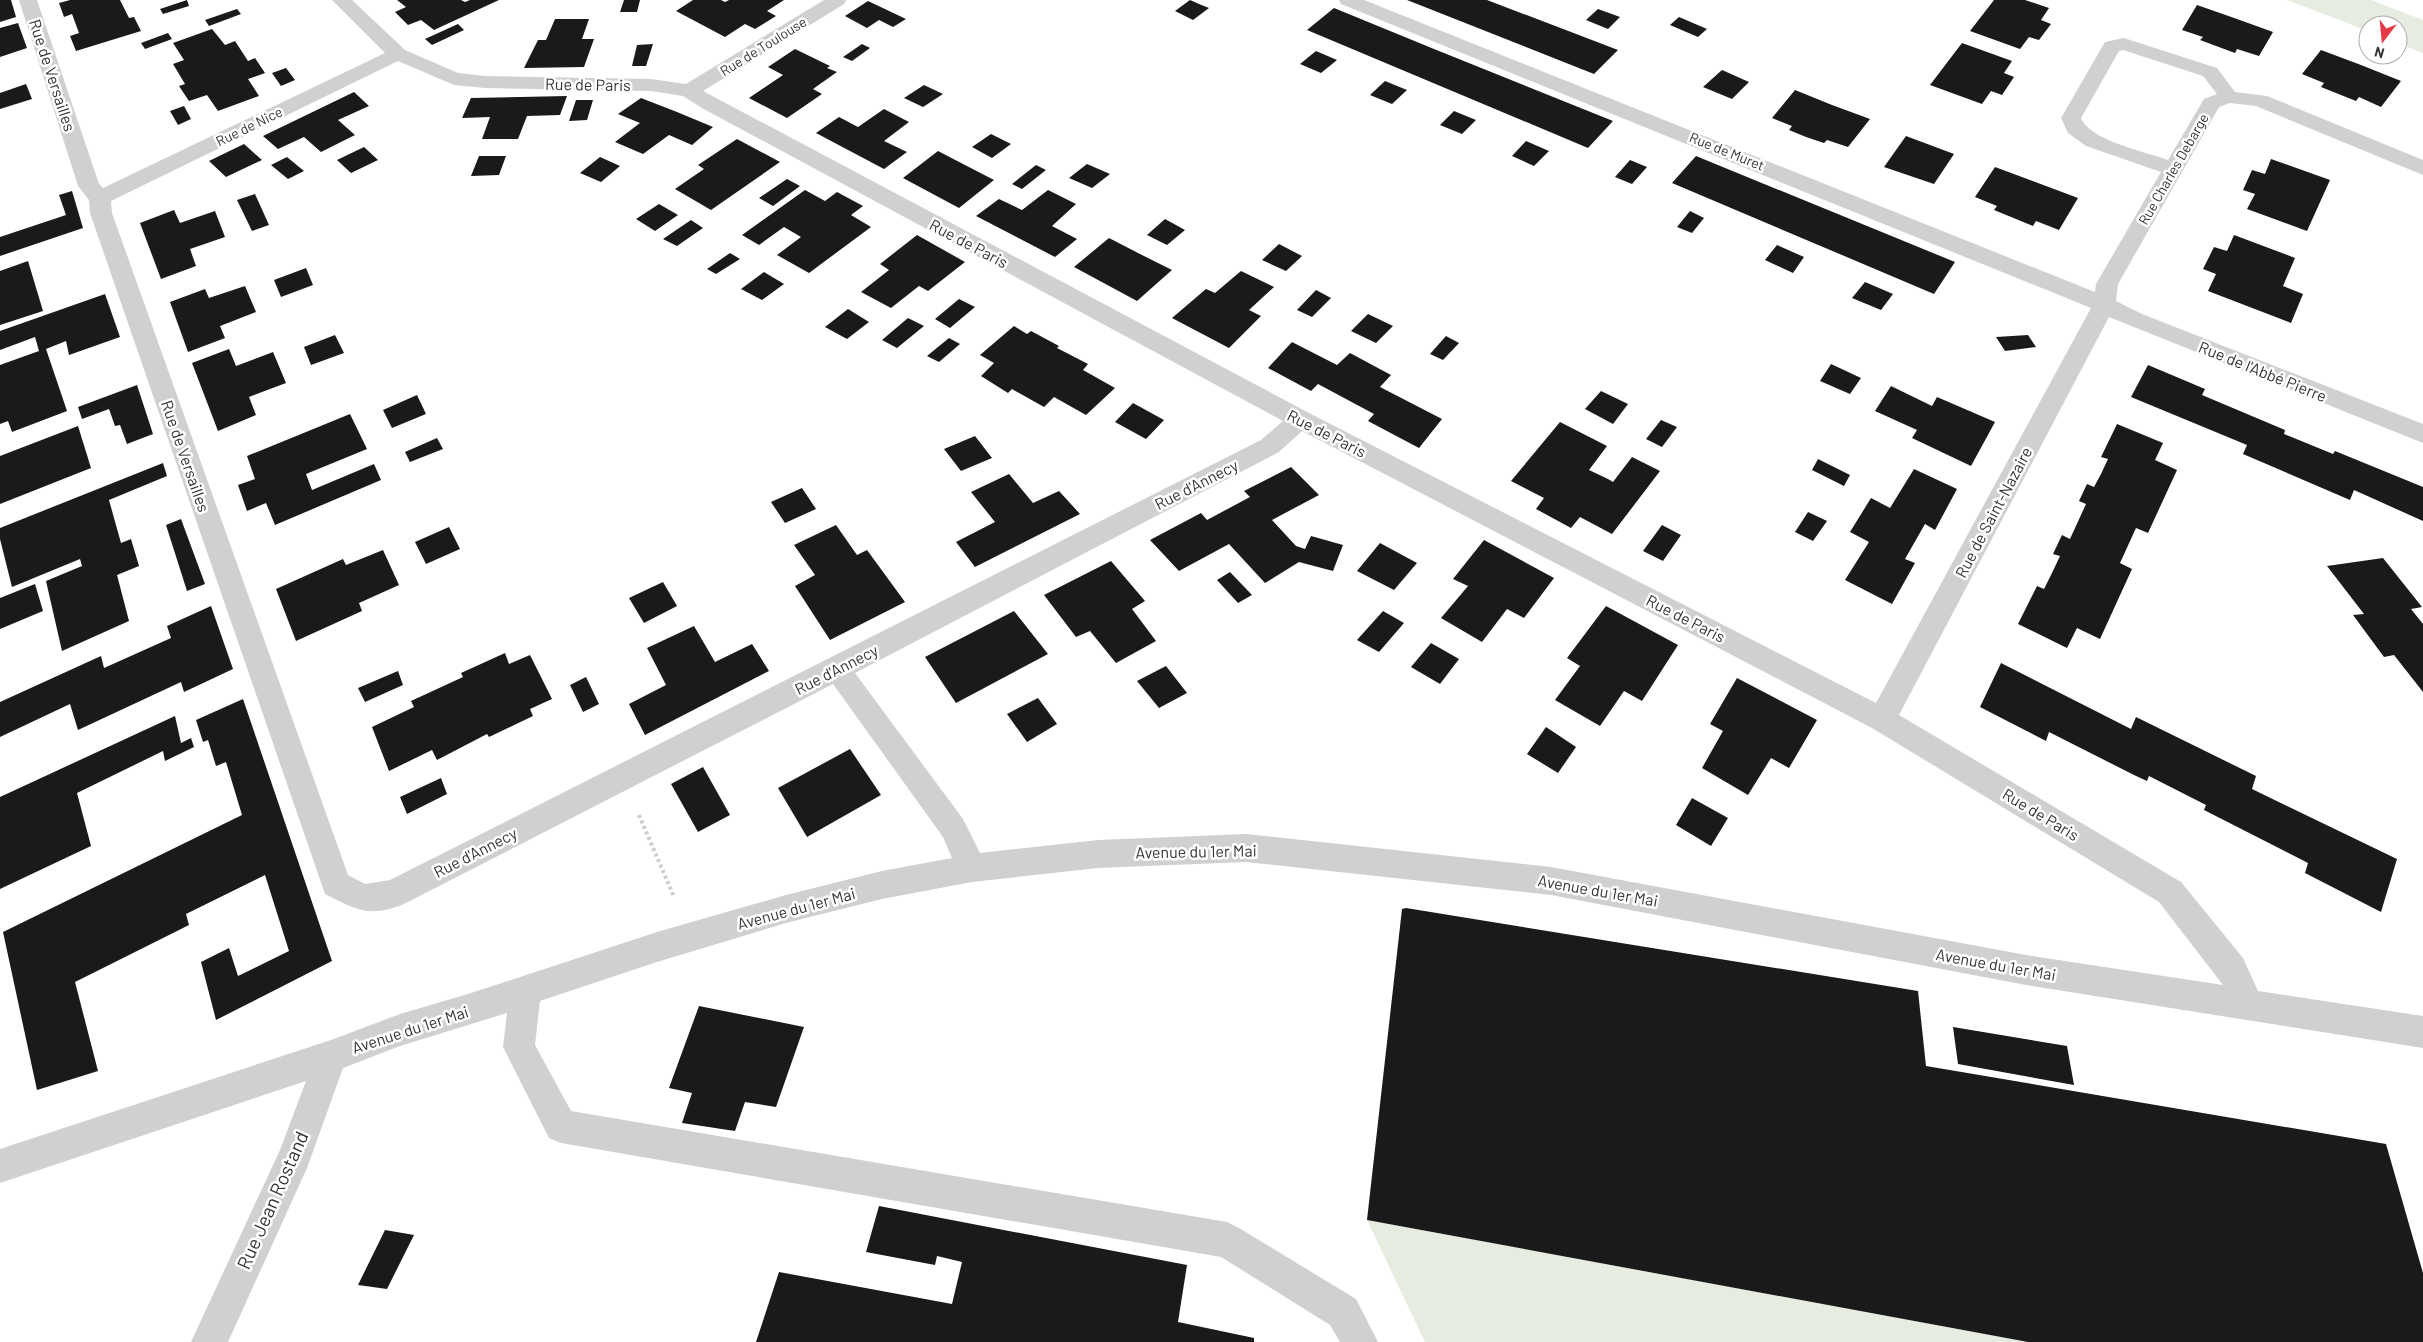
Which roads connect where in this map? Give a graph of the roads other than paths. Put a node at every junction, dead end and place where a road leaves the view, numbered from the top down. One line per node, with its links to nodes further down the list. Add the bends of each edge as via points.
1 (28, 0): 10 (street, Rue de Versailles, via 89,186)
2 (341, 0): 5 (street, Rue de Paris)
3 (836, 0): 6 (street, Rue de Toulouse)
4 (1348, 0): 11 (street, Rue de Muret)
5 (398, 54): 6 (street, Rue de Paris, via 454,79 651,85); 10 (street, Rue de Nice)
6 (689, 92): 12 (street, Rue de Paris)
7 (2230, 97): 8 (street, via 2260,100); 9 (street, Rue Charles Debarge, via 2211,103); 9 (street, via 2210,72 2124,44 2112,46 2071,118 2075,129 2093,141)
8 (2423, 168)
9 (2173, 170): 11 (street, Rue Charles Debarge, via 2107,284)
10 (100, 198): 17 (street, Rue de Versailles, via 101,213 336,884)
11 (2104, 305): 13 (street, Rue de l'Abbé Pierre, via 2134,320); 15 (street, Rue de Saint-Nazaire)
12 (1300, 419): 14 (street, Rue d'Annecy, via 1270,446); 15 (street, Rue de Paris)
13 (2423, 434)
14 (837, 669): 16 (street, via 952,828); 17 (street, Rue d'Annecy, via 393,894)
15 (1882, 719): 19 (street, Rue de Paris, via 2170,892 2232,969)
16 (972, 868): 18 (street, Avenue du 1er Mai, via 882,885 786,909); 19 (street, Avenue du 1er Mai, via 1098,854 1246,848 1531,878 2026,970)
17 (362, 898)
18 (525, 991): 21 (street, Avenue du 1er Mai, via 400,1030); 24 (street, via 520,1047 561,1126 1227,1240 1343,1312)
19 (2248, 1005): 20 (street, Avenue du 1er Mai)
20 (2423, 1032)
21 (331, 1056): 22 (street, Avenue du 1er Mai); 23 (street, Rue Jean Rostand, via 295,1156)
22 (0, 1166)
23 (209, 1342)
24 (1360, 1342)

